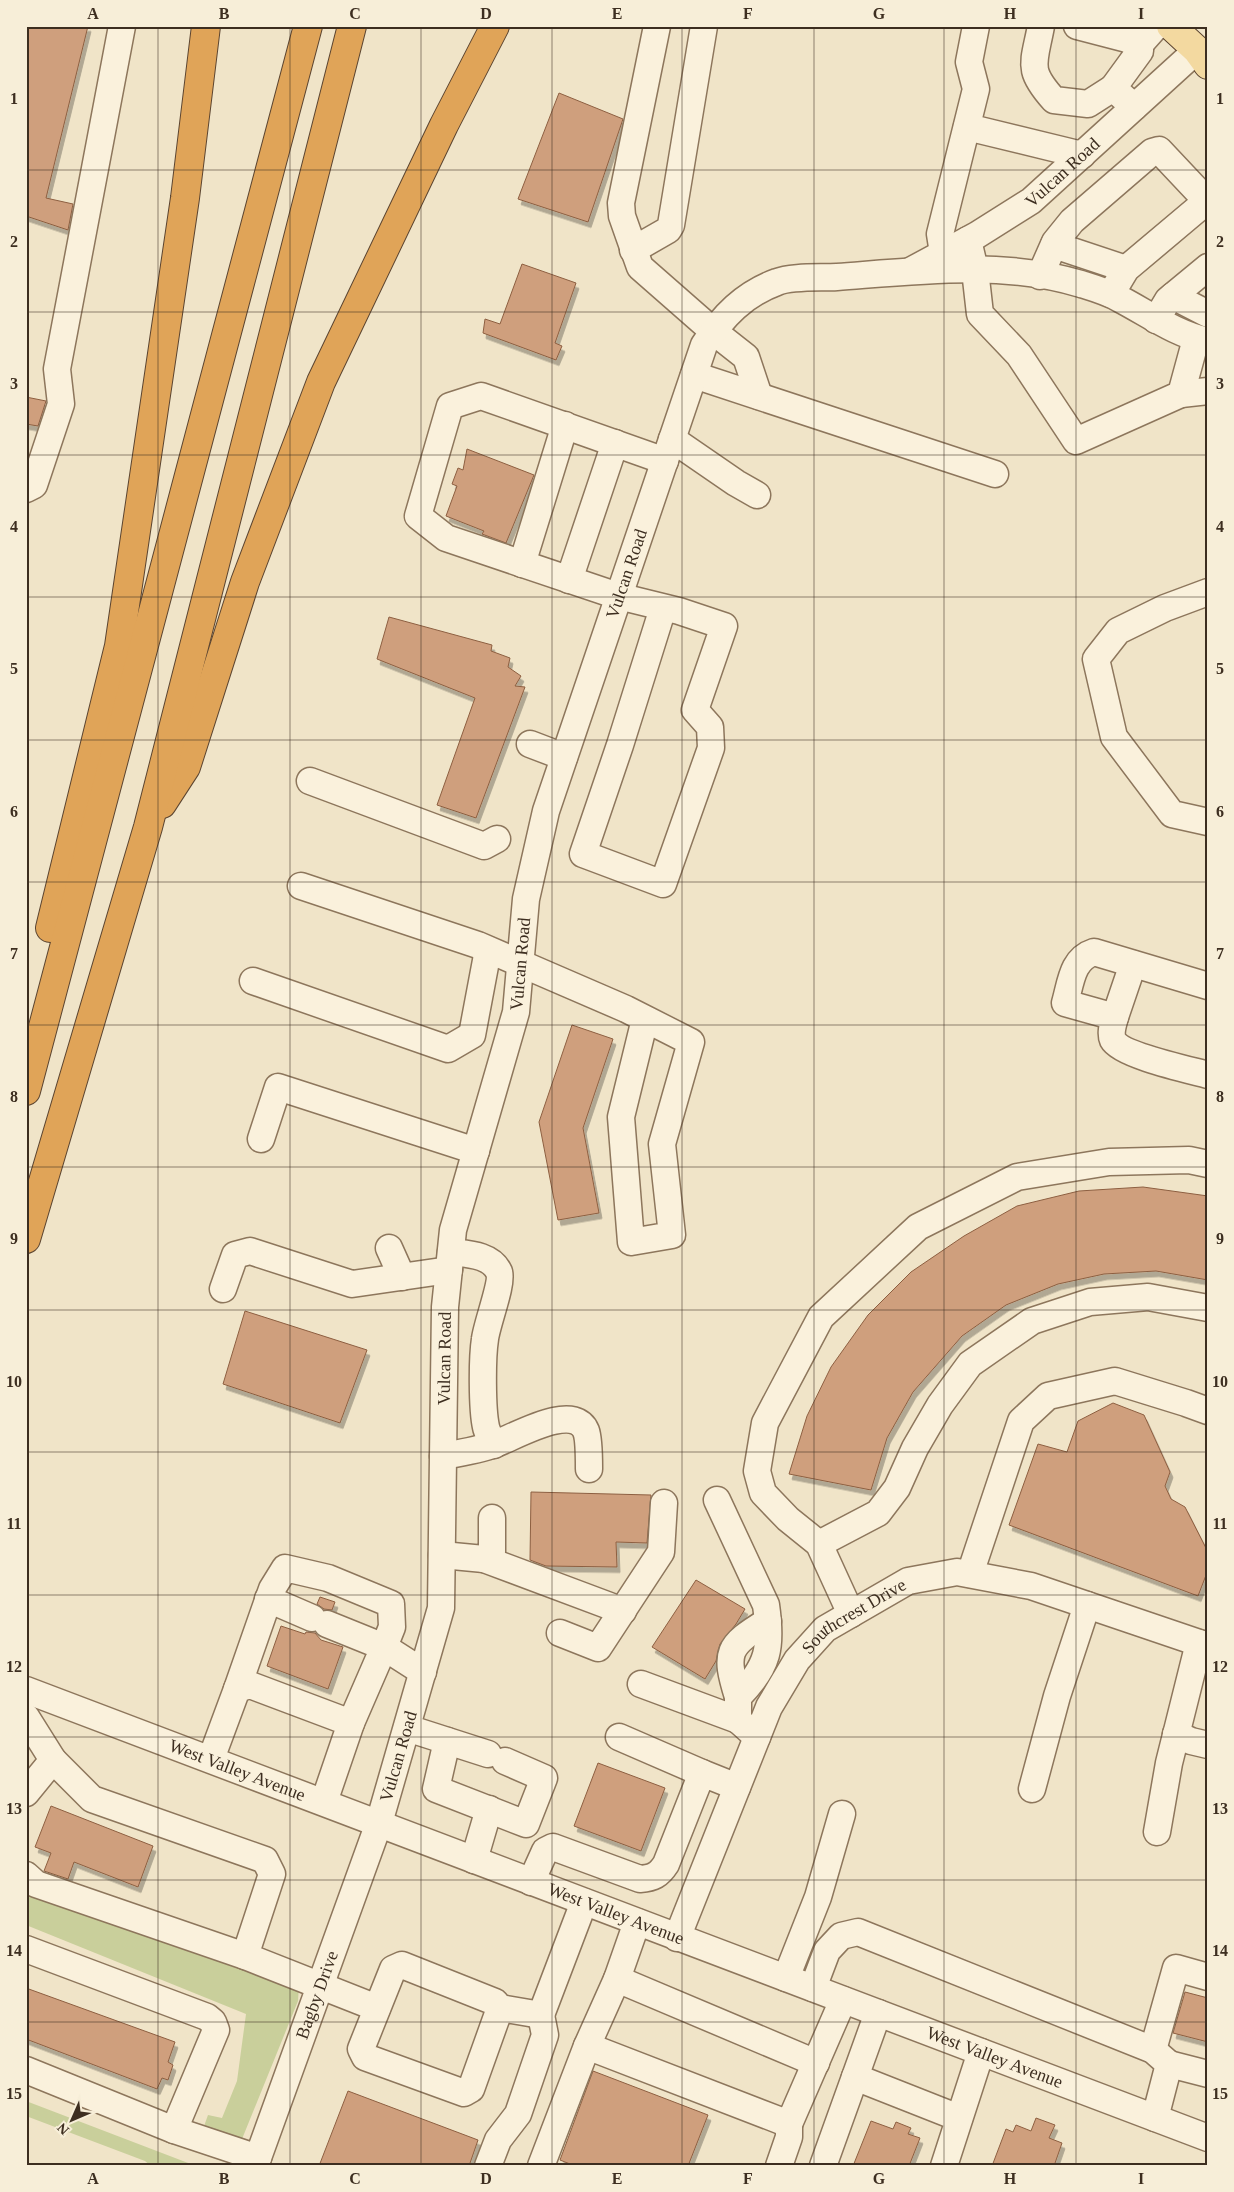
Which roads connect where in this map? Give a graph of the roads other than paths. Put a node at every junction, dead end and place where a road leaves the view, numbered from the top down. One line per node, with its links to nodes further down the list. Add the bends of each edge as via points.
1 (122, 26): 39 (street, via 57,369 61,404 34,485)
2 (206, 26): 60 (highway, via 118,646)
3 (308, 26): 62 (highway)
4 (352, 26): 50 (highway)
5 (495, 26): 50 (highway, via 444,124 321,382 246,582 186,767)
6 (656, 26): 20 (street, via 621,203)
7 (704, 26): 20 (street, via 671,225 668,230)
8 (976, 26): 16 (street, via 970,62 976,89)
9 (1041, 26): 14 (street, via 1033,68 1038,83 1054,100 1088,104)
10 (1077, 26): 12 (street, via 1127,39)
11 (1171, 26): 13 (main road)
12 (1148, 35): 14 (street)
13 (1202, 58): 15 (street, Vulcan Road)
14 (1113, 88): 15 (street)
15 (1134, 107): 17 (street, Vulcan Road)
16 (967, 127): 17 (street); 21 (street, via 940,234)
17 (1082, 155): 21 (street, Vulcan Road, via 1031,201 968,240)
18 (1207, 200): 19 (street, via 1159,150 1152,152 1072,220); 23 (street)
19 (1054, 245): 23 (street); 24 (street)
20 (633, 250): 29 (street, via 640,267)
21 (956, 264): 24 (street, Vulcan Road); 29 (street, Vulcan Road, via 910,272 779,281 753,292); 33 (street, via 980,314 1019,356 1076,441)
22 (1208, 267): 26 (street)
23 (1126, 269): 25 (street)
24 (1040, 276): 25 (street, Vulcan Road, via 1079,283)
25 (1111, 294): 28 (street, Vulcan Road)
26 (1173, 296): 27 (street); 28 (street)
27 (1208, 314)
28 (1156, 320): 30 (street, Vulcan Road)
29 (713, 331): 31 (street, Vulcan Road, via 704,345); 34 (street, via 746,357)
30 (1202, 340): 33 (street)
31 (694, 376): 34 (street); 37 (street, Vulcan Road)
32 (1208, 391): 33 (street)
33 (1181, 394)
34 (759, 396): 38 (street)
35 (565, 426): 36 (street); 41 (street); 41 (street, via 481,396 450,406 418,516 446,538)
36 (615, 443): 37 (street); 42 (street)
37 (669, 450): 40 (street); 44 (street, Vulcan Road)
38 (995, 474)
39 (26, 489)
40 (757, 495)
41 (522, 564): 42 (street)
42 (569, 580): 44 (street)
43 (1208, 592): 49 (street, via 1118,631 1096,659 1114,737 1172,814)
44 (618, 596): 45 (street); 47 (street, Vulcan Road)
45 (663, 608): 45 (street, via 724,626 695,710 710,727 711,748 663,884 582,854)
46 (530, 744): 47 (street)
47 (564, 757): 54 (street, Vulcan Road, via 546,811 526,900)
48 (310, 781): 51 (street, via 484,846)
49 (1208, 822)
50 (148, 827): 66 (highway)
51 (498, 839)
52 (301, 886): 53 (street)
53 (488, 950): 54 (street); 56 (street, via 472,1035 448,1049)
54 (520, 964): 59 (street); 64 (street, Vulcan Road, via 516,1012)
55 (1133, 964): 57 (street); 58 (street); 58 (street, via 1094,952 1076,964 1065,1003)
56 (253, 981)
57 (1208, 986)
58 (1115, 1017): 61 (street, via 1113,1039 1126,1051)
59 (645, 1019): 59 (street, via 691,1042 662,1144 672,1235 631,1242 621,1117)
60 (26, 1027)
61 (1208, 1075)
62 (26, 1091)
63 (261, 1139): 64 (street, via 278,1087)
64 (476, 1151): 68 (street, Vulcan Road, via 453,1230)
65 (1208, 1164): 79 (street, via 1189,1160 1109,1162 1017,1177 918,1227 821,1317 765,1422 757,1471 763,1493 788,1519)
66 (26, 1239)
67 (389, 1248): 69 (street)
68 (450, 1261): 69 (street); 73 (street, via 476,1255 499,1271 500,1287 491,1309 485,1340 484,1406 486,1429); 74 (street, Vulcan Road, via 444,1307)
69 (402, 1277): 70 (street, via 352,1284 250,1251 235,1255)
70 (223, 1289)
71 (1208, 1308): 79 (street, via 1148,1297 1090,1302 1032,1321 970,1364 940,1405 914,1448 897,1488 878,1513)
72 (1208, 1411): 82 (street, via 1115,1381 1048,1396 1021,1421)
73 (494, 1445): 74 (street); 75 (street, via 543,1423 571,1420 586,1430)
74 (443, 1456): 80 (street, Vulcan Road)
75 (590, 1469)
76 (717, 1500): 96 (street, via 766,1604 768,1654 752,1683)
77 (664, 1503): 85 (street, via 661,1552)
78 (492, 1518): 81 (street, via 492,1552)
79 (820, 1544): 86 (street)
80 (442, 1555): 81 (street); 90 (street, Vulcan Road, via 441,1608)
81 (484, 1559): 85 (street)
82 (970, 1574): 84 (street, Southcrest Drive, via 1031,1586); 86 (street, Southcrest Drive, via 957,1572 908,1581)
83 (268, 1599): 89 (street); 89 (street, via 285,1568 328,1578 391,1604 392,1627); 92 (street)
84 (1087, 1605): 88 (street, Southcrest Drive); 107 (street, via 1057,1696)
85 (623, 1611): 87 (street, via 598,1648)
86 (850, 1614): 96 (street, Southcrest Drive, via 825,1629 797,1660 769,1707)
87 (560, 1633)
88 (1203, 1645): 94 (street)
89 (384, 1647): 90 (street); 97 (street)
90 (423, 1672): 98 (street, Vulcan Road)
91 (641, 1684): 96 (street)
92 (237, 1689): 97 (street, via 250,1684); 103 (street)
93 (26, 1690): 103 (street, West Valley Avenue)
94 (1198, 1694): 99 (street)
95 (26, 1717): 104 (street)
96 (744, 1718): 106 (street, Southcrest Drive)
97 (351, 1723): 109 (street)
98 (407, 1728): 101 (street); 112 (street, Vulcan Road)
99 (1176, 1734): 102 (street); 113 (street)
100 (619, 1737): 105 (street)
101 (448, 1741): 110 (street, via 436,1789); 110 (street, via 497,1757 544,1778 526,1824)
102 (1208, 1745)
103 (211, 1759): 109 (street, West Valley Avenue)
104 (53, 1760): 108 (street); 121 (street, via 92,1799 265,1860 272,1874)
105 (702, 1773): 106 (street); 116 (street, via 660,1874 640,1879 553,1847 546,1851)
106 (737, 1787): 119 (street, Southcrest Drive)
107 (1032, 1789)
108 (26, 1793)
109 (324, 1802): 112 (street, West Valley Avenue)
110 (489, 1809): 114 (street)
111 (842, 1814): 123 (street, via 818,1897)
112 (379, 1823): 114 (street, West Valley Avenue); 125 (street, Bagby Drive)
113 (1157, 1832)
114 (474, 1860): 116 (street, West Valley Avenue)
115 (26, 1875): 121 (street, via 36,1884)
116 (531, 1882): 117 (street, West Valley Avenue)
117 (584, 1902): 118 (street, West Valley Avenue); 131 (street)
118 (637, 1922): 119 (street, West Valley Avenue); 124 (street)
119 (677, 1938): 123 (street, West Valley Avenue)
120 (26, 1949): 142 (street, via 213,2022 216,2030)
121 (245, 1956): 125 (street)
122 (1208, 1977): 134 (street, via 1176,1968)
123 (786, 1978): 126 (street, West Valley Avenue)
124 (617, 1979): 132 (street); 135 (street)
125 (319, 1986): 128 (street); 144 (street, Bagby Drive)
126 (813, 1988): 127 (street, West Valley Avenue); 134 (street, via 827,1951 841,1936 858,1932)
127 (843, 2000): 130 (street, West Valley Avenue); 135 (street)
128 (377, 2008): 129 (street, via 393,1969 402,1965 496,2002); 129 (street, via 361,2049 365,2057 464,2093 471,2088)
129 (500, 2008): 131 (street)
130 (878, 2013): 133 (street, West Valley Avenue); 138 (street)
131 (541, 2015): 145 (street, via 545,2035 518,2114 498,2140)
132 (587, 2046): 141 (street); 146 (street)
133 (981, 2052): 139 (street); 140 (street, West Valley Avenue)
134 (1161, 2057): 137 (street); 140 (street)
135 (816, 2063): 141 (street)
136 (26, 2070): 142 (street)
137 (1208, 2074)
138 (855, 2077): 139 (street); 148 (street)
139 (959, 2118): 149 (street)
140 (1155, 2118): 143 (street, West Valley Avenue)
141 (789, 2124): 147 (street, via 789,2137)
142 (174, 2130): 144 (street)
143 (1208, 2138)
144 (256, 2162)
145 (488, 2166)
146 (541, 2166)
147 (779, 2166)
148 (823, 2166)
149 (944, 2166)

